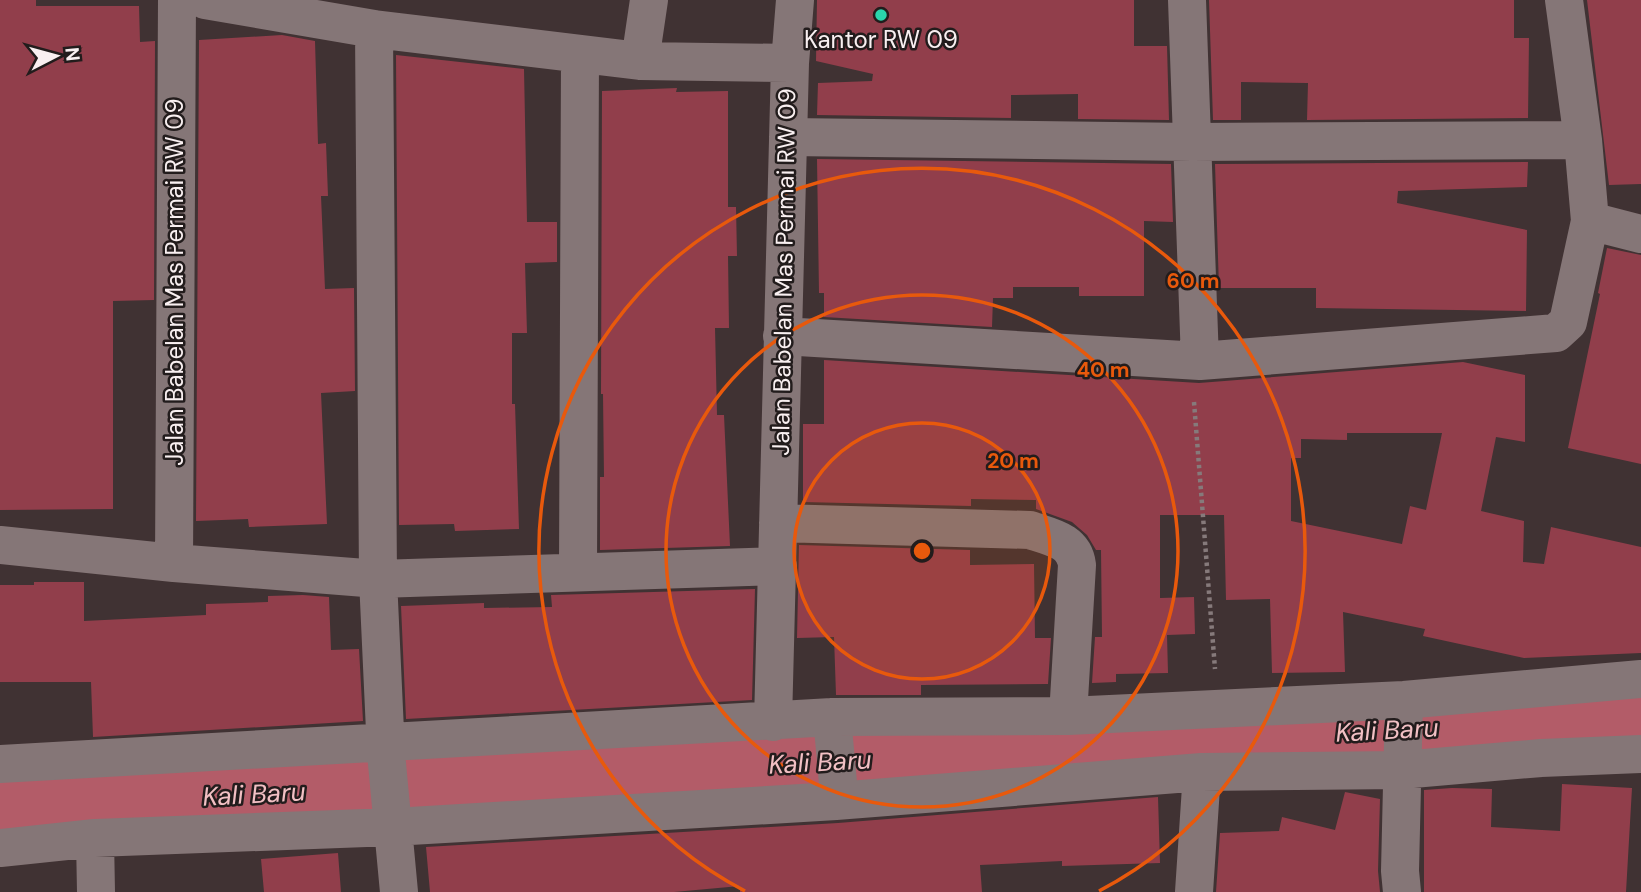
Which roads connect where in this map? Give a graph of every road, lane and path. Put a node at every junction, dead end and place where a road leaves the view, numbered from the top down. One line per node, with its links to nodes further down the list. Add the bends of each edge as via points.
1 (177, 0): 20 (street, Jalan Babelan Mas Permai RW 09)
2 (205, 0): 7 (street, Jalan Babelan Mas Permai RW 09)
3 (649, 0): 9 (street)
4 (794, 0): 10 (street)
5 (1186, 0): 13 (street)
6 (1564, 0): 12 (street)
7 (374, 29): 8 (street, Jalan Babelan Mas Permai RW 09); 23 (street)
8 (580, 54): 9 (street, Jalan Babelan Mas Permai RW 09); 22 (street)
9 (640, 61): 10 (street, Jalan Babelan Mas Permai RW 09)
10 (790, 63): 11 (street, Jalan Babelan Mas Permai RW 09)
11 (788, 136): 13 (street); 16 (street, Jalan Babelan Mas Permai RW 09)
12 (1583, 140): 13 (street); 14 (street)
13 (1192, 142): 17 (street)
14 (1590, 221): 15 (street); 17 (street, via 1568,322 1556,333)
15 (1641, 234)
16 (782, 335): 17 (street); 18 (street, Jalan Babelan Mas Permai RW 09)
17 (1195, 360): 26 (path)
18 (778, 523): 21 (street, Jalan Babelan Mas Permai RW 09); 27 (street, via 1030,530 1068,545 1077,565)
19 (0, 545): 20 (street)
20 (174, 563): 23 (street)
21 (778, 566): 22 (street); 28 (street, Jalan Babelan Mas Permai RW 09)
22 (578, 571): 23 (street)
23 (378, 579): 30 (street)
24 (1641, 679): 25 (street)
25 (1404, 704): 26 (street); 32 (street)
26 (1218, 709): 27 (street)
27 (1068, 716): 29 (street)
28 (773, 722): 29 (street); 30 (street)
29 (832, 722): 35 (street)
30 (386, 748): 33 (street); 36 (street)
31 (1641, 754): 32 (street)
32 (1402, 761): 34 (street); 42 (street)
33 (0, 764)
34 (1202, 772): 35 (street); 41 (street)
35 (837, 792): 36 (street)
36 (392, 820): 37 (street); 40 (street)
37 (95, 838): 38 (street); 39 (street)
38 (0, 848)
39 (96, 892)
40 (399, 892)
41 (1194, 892)
42 (1402, 892)

